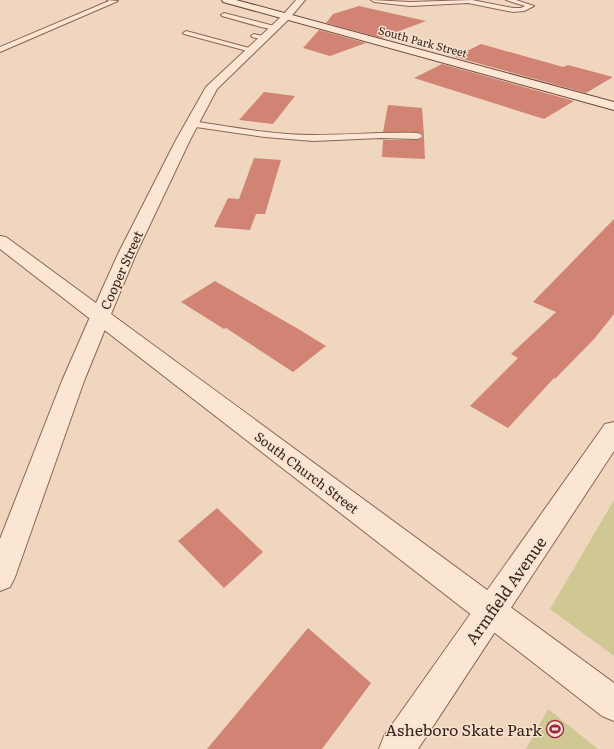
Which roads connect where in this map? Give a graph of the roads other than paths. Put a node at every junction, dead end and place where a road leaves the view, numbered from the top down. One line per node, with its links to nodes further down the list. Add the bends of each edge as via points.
1 (110, 0): 12 (lane, via 115,1)
2 (226, 0): 9 (street, South Park Street)
3 (301, 0): 9 (street, Cooper Street)
4 (374, 0): 6 (lane, via 410,4)
5 (509, 0): 6 (lane, via 531,6 513,10)
6 (470, 1)
7 (273, 4): 9 (street)
8 (224, 15): 10 (lane)
9 (286, 17): 10 (street, Cooper Street); 14 (street, South Park Street)
10 (276, 28): 13 (street, Cooper Street, via 260,37)
11 (186, 33): 13 (lane)
12 (0, 50)
13 (251, 50): 15 (street, Cooper Street, via 212,87)
14 (613, 104)
15 (192, 124): 16 (lane, via 313,138 381,134); 18 (street, Cooper Street, via 127,254)
16 (418, 136)
17 (0, 241): 18 (street, South Church Street)
18 (100, 316): 20 (street, Cooper Street); 21 (street, South Church Street)
19 (614, 431): 21 (street, Armfield Avenue)
20 (0, 577)
21 (490, 611): 22 (street, South Church Street); 23 (street, Armfield Avenue)
22 (614, 704)
23 (397, 749)

